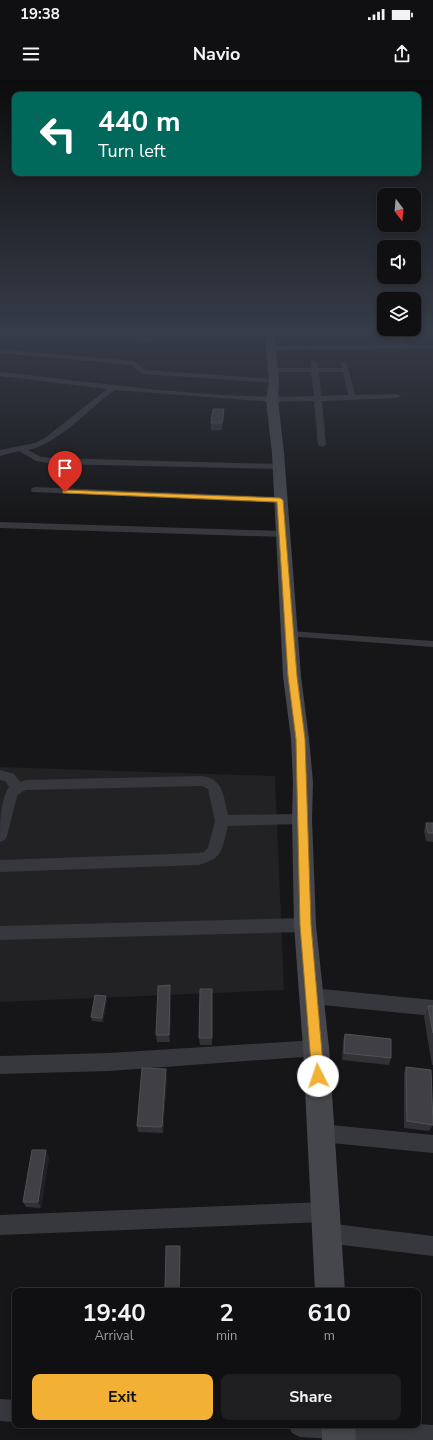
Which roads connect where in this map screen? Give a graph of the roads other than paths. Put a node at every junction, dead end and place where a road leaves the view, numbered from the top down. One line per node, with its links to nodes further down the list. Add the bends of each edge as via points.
1 (105, 393): 10 (street, via 48,440)
2 (274, 393): 12 (street)
3 (304, 393): 8 (street)
4 (318, 393): 8 (street)
5 (351, 393): 7 (street)
6 (397, 396): 7 (street)
7 (352, 397): 8 (street)
8 (318, 398): 9 (street)
9 (322, 445)
10 (21, 449): 11 (street); 12 (street, via 39,459 54,461)
11 (0, 453)
12 (279, 467): 14 (street)
13 (35, 490): 14 (street)
14 (280, 500): 16 (street)
15 (0, 525): 16 (street)
16 (282, 534): 17 (street)
17 (290, 634): 18 (street); 21 (street, via 303,782)
18 (433, 644)
19 (0, 774): 20 (street, via 8,777)
20 (17, 788): 22 (street, via 26,785 202,781 214,787); 23 (street, via 11,794)
21 (302, 819): 22 (street); 25 (street)
22 (222, 821): 24 (street, via 214,851 209,856 199,859)
23 (0, 832)
24 (0, 866)
25 (306, 925): 26 (street); 27 (street)
26 (0, 933)
27 (312, 996): 28 (street); 29 (street)
28 (433, 1008)
29 (316, 1048): 30 (street, via 109,1062); 31 (street)
30 (0, 1065)
31 (321, 1133): 32 (street); 33 (street)
32 (433, 1144)
33 (325, 1212): 34 (street); 35 (street)
34 (0, 1226)
35 (326, 1233): 36 (street); 37 (street)
36 (433, 1246)
37 (330, 1288)
38 (0, 1410): 39 (street)
39 (12, 1411)
40 (320, 1428): 41 (street)
41 (339, 1431): 42 (street)
42 (433, 1437)

